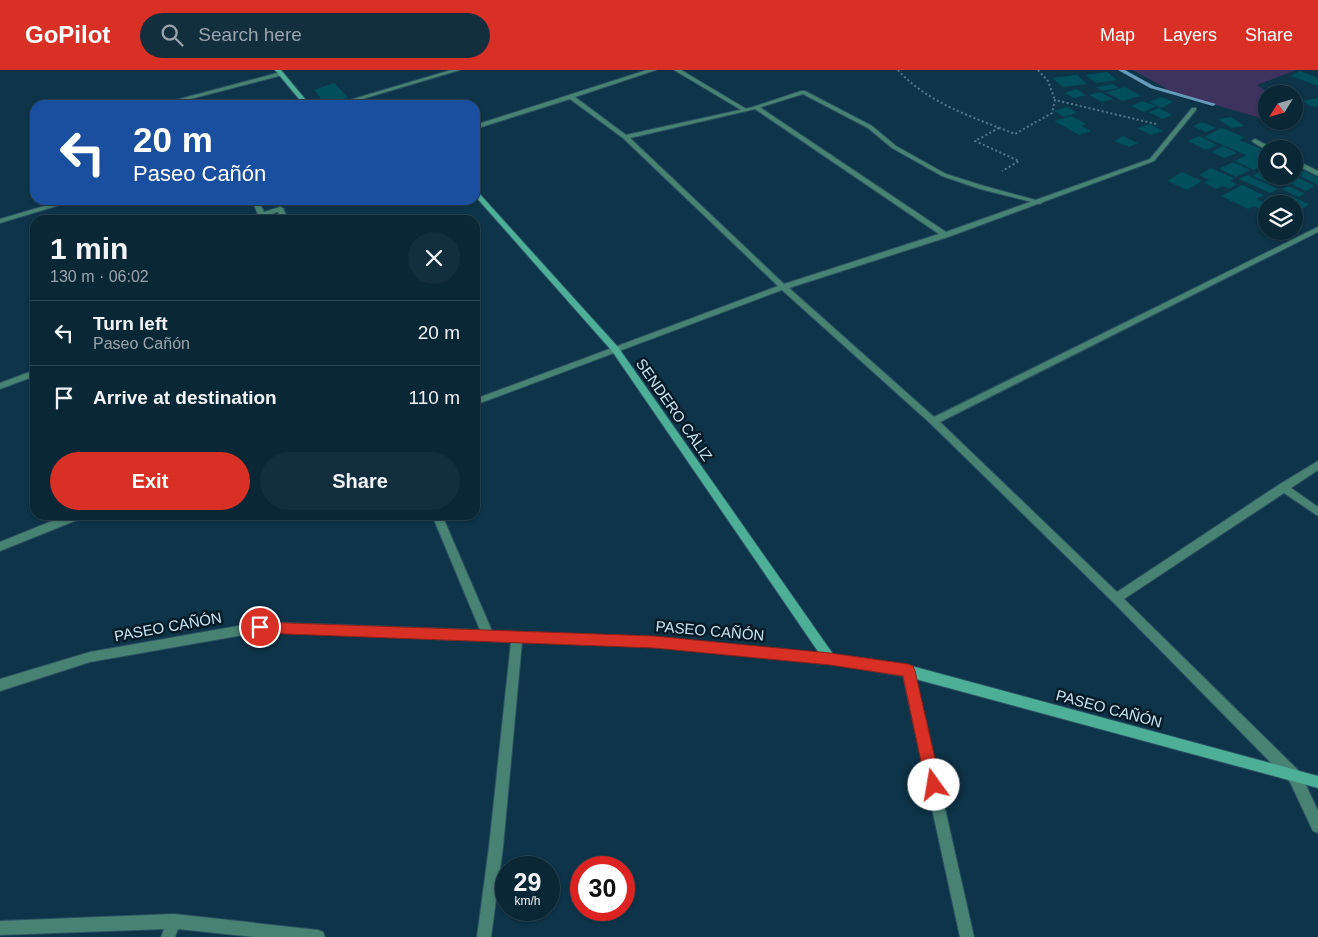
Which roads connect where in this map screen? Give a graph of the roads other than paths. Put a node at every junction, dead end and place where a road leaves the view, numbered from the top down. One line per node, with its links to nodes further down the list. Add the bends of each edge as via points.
1 (457, 70): 8 (street)
2 (653, 70): 5 (street)
3 (678, 70): 11 (street)
4 (279, 72): 6 (street); 7 (street)
5 (570, 96): 12 (street); 13 (street)
6 (178, 100)
7 (303, 100)
8 (353, 100)
9 (756, 107): 11 (street); 19 (street, via 803,92 870,126 894,147 944,175); 25 (street)
10 (1194, 109): 19 (street, via 1152,160)
11 (745, 110): 13 (street)
12 (480, 125)
13 (625, 137): 26 (street)
14 (1255, 141): 15 (street)
15 (1258, 143)
16 (1303, 166): 17 (street)
17 (1318, 174)
18 (480, 198): 27 (street, SENDERO CÁLIZ)
19 (1040, 202): 25 (street)
20 (56, 205): 23 (street)
21 (262, 215): 22 (street, via 280,209)
22 (283, 215)
23 (0, 221)
24 (1318, 230): 31 (street)
25 (945, 235): 26 (street)
26 (783, 287): 27 (street); 31 (street)
27 (615, 349): 30 (street); 41 (street, SENDERO CÁLIZ)
28 (30, 375): 29 (street)
29 (0, 386)
30 (480, 400)
31 (933, 421): 38 (street)
32 (1318, 465): 33 (street)
33 (1283, 486): 34 (street); 38 (street)
34 (1318, 512)
35 (66, 520): 37 (street)
36 (439, 520): 39 (street)
37 (0, 548)
38 (1116, 598): 44 (street)
39 (488, 636): 40 (street, PASEO CAÑÓN); 43 (street, PASEO CAÑÓN, via 260,627 90,657)
40 (518, 638): 41 (street, PASEO CAÑÓN, via 654,642); 51 (street)
41 (830, 659): 42 (street, PASEO CAÑÓN)
42 (908, 671): 44 (street, PASEO CAÑÓN); 52 (street)
43 (0, 685)
44 (1295, 777): 45 (street, PASEO CAÑÓN); 46 (street)
45 (1318, 782)
46 (1318, 826)
47 (174, 921): 48 (street); 49 (street); 50 (street)
48 (0, 928)
49 (168, 937)
50 (318, 937)
51 (484, 937)
52 (967, 937)

